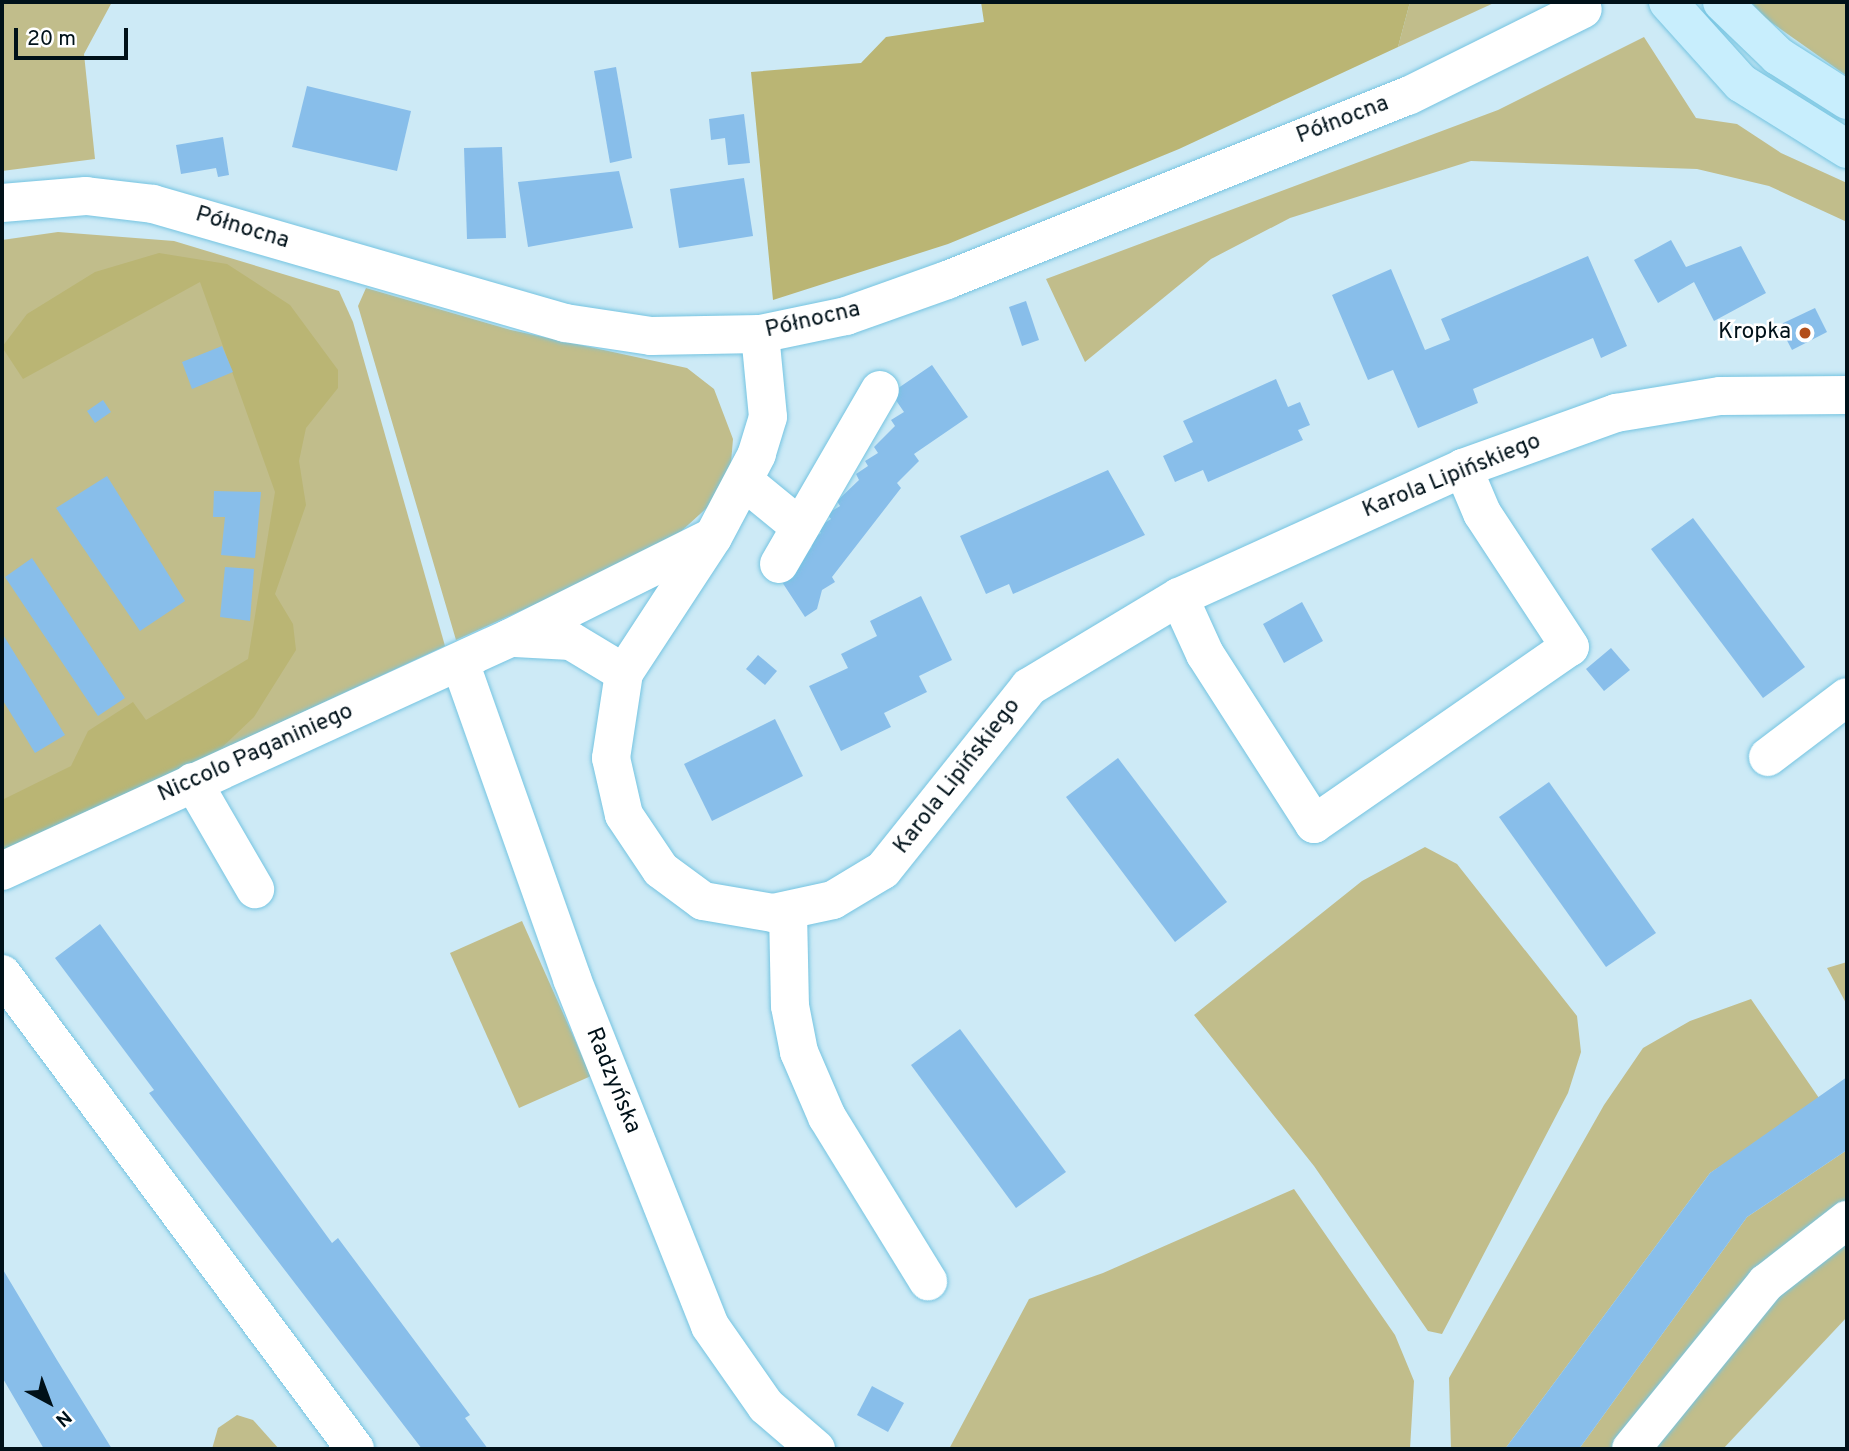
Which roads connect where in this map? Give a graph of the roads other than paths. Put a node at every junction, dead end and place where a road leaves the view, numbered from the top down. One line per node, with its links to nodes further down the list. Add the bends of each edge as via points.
1 (1668, 2): 5 (main road, via 1741,83)
2 (1722, 2): 4 (main road, via 1778,56)
3 (1583, 9): 7 (street, Północna, via 1408,96 947,280 846,316)
4 (1847, 100)
5 (1847, 149)
6 (2, 203): 7 (street, Północna, via 86,196 153,204 565,323 650,336)
7 (760, 334): 11 (street, Karola Lipińskiego, via 768,417)
8 (880, 390): 12 (street)
9 (1847, 395): 10 (street, Karola Lipińskiego, via 1766,393 1664,403 1616,413)
10 (1463, 468): 15 (street, Karola Lipińskiego); 15 (street, via 1482,513 1570,647 1314,824 1205,654)
11 (745, 482): 12 (street); 13 (street, Karola Lipińskiego)
12 (800, 527): 14 (street)
13 (713, 537): 16 (street, Niccolo Paganiniego); 17 (street, Karola Lipińskiego)
14 (779, 564)
15 (1179, 597): 24 (street, Karola Lipińskiego, via 1029,687 883,870 833,901)
16 (510, 638): 17 (street, Niccolo Paganiniego, via 571,641); 21 (street, Niccolo Paganiniego)
17 (624, 673): 24 (street, Karola Lipińskiego, via 611,758 615,791 641,845 661,870 703,901 736,910)
18 (466, 679): 29 (street, Radzyńska, via 572,979 710,1326 766,1406)
19 (1847, 696): 20 (street)
20 (1768, 757)
21 (193, 782): 22 (street, Niccolo Paganiniego); 23 (street)
22 (2, 871)
23 (255, 889)
24 (788, 912): 27 (street, via 790,1006 799,1052 827,1117)
25 (2, 974): 28 (street)
26 (1847, 1220): 30 (street, via 1766,1283)
27 (928, 1281)
28 (355, 1449)
29 (816, 1449)
30 (1630, 1449)

